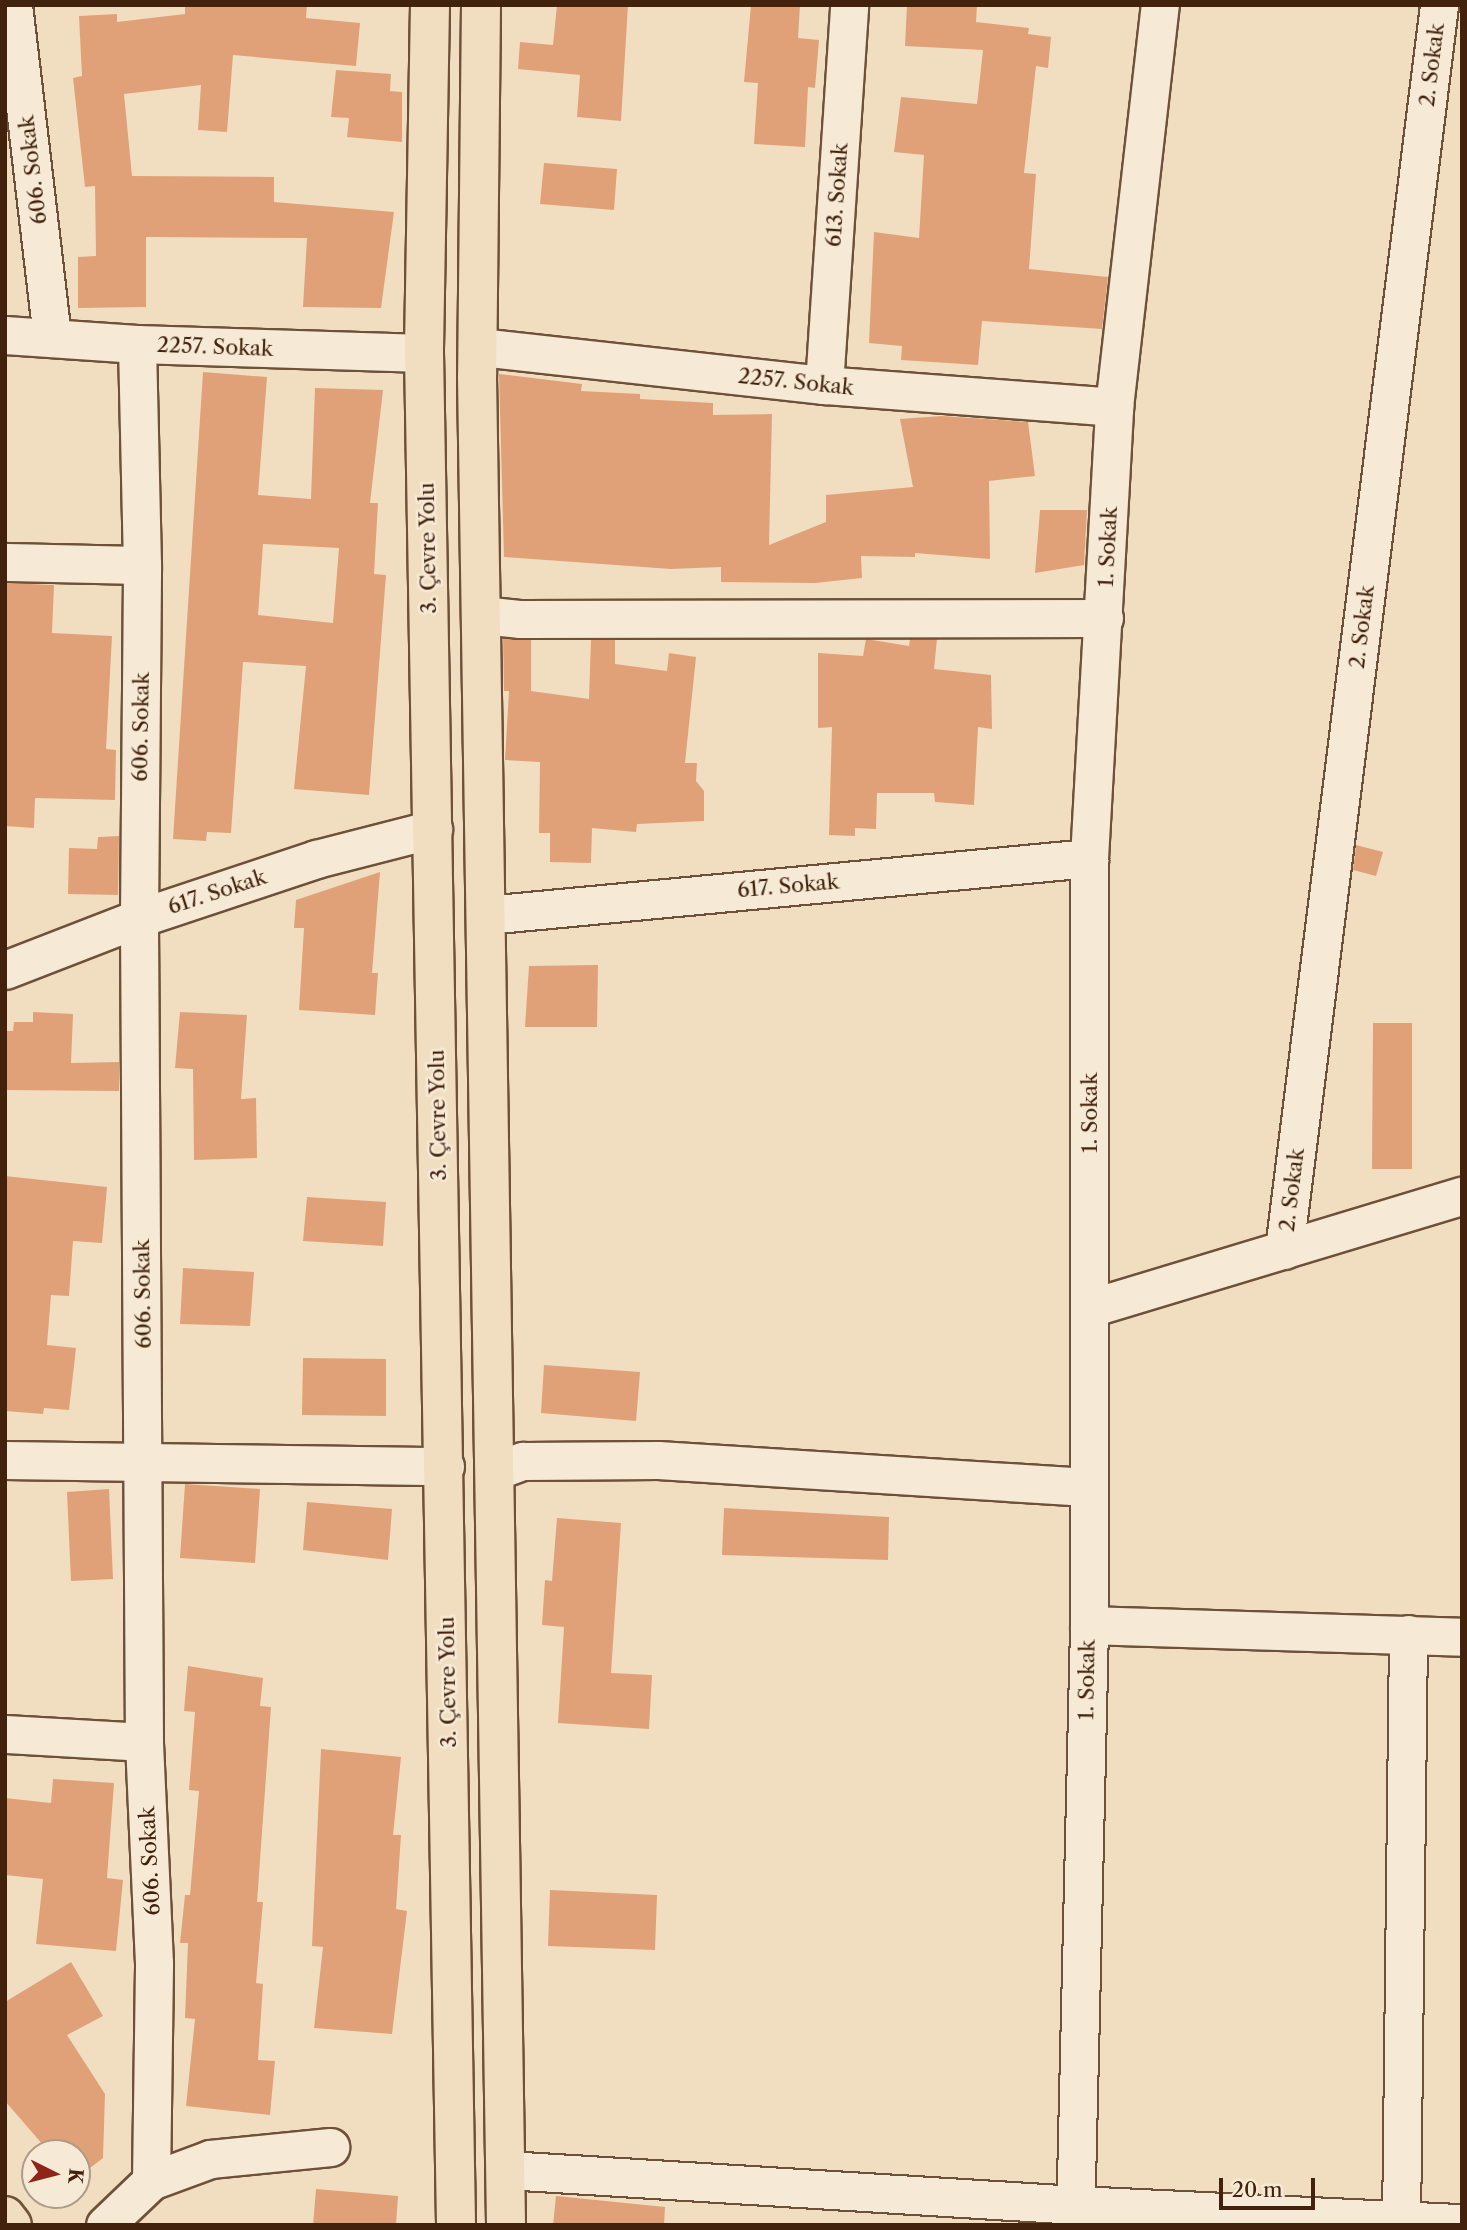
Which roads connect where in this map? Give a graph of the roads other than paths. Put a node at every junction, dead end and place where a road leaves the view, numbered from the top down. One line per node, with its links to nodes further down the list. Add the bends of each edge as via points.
1 (13, 5): 8 (street, 606. Sokak)
2 (430, 5): 11 (main road, 3. Çevre Yolu)
3 (481, 5): 10 (main road)
4 (849, 5): 12 (street, 613. Sokak)
5 (1160, 5): 13 (street, 1. Sokak)
6 (1439, 5): 24 (street, 2. Sokak)
7 (5, 334): 8 (street, 2257. Sokak)
8 (52, 335): 9 (street, 2257. Sokak)
9 (137, 344): 11 (street, 2257. Sokak); 15 (street, 606. Sokak)
10 (479, 347): 12 (street, 2257. Sokak); 16 (main road)
11 (424, 353): 18 (main road, 3. Çevre Yolu)
12 (824, 385): 13 (street, 2257. Sokak)
13 (1114, 407): 17 (street, 1. Sokak)
14 (5, 562): 15 (street)
15 (142, 565): 21 (street, 606. Sokak)
16 (481, 615): 17 (street, via 519,620); 20 (main road)
17 (1104, 618): 19 (street, 1. Sokak)
18 (433, 829): 21 (street, 617. Sokak, via 316,859); 28 (main road, 3. Çevre Yolu)
19 (1089, 858): 20 (street, 617. Sokak); 25 (street, 1. Sokak)
20 (486, 915): 29 (main road)
21 (139, 918): 22 (street, 617. Sokak); 27 (street, 606. Sokak)
22 (5, 970)
23 (1462, 1196): 24 (street)
24 (1284, 1250): 25 (street)
25 (1090, 1308): 30 (street, 1. Sokak)
26 (5, 1460): 27 (street)
27 (145, 1462): 28 (street); 35 (street, 606. Sokak)
28 (445, 1466): 46 (main road, 3. Çevre Yolu)
29 (495, 1471): 30 (street, via 523,1461 658,1461); 37 (main road)
30 (1087, 1487): 31 (street, 1. Sokak)
31 (1088, 1625): 32 (street); 39 (street, 1. Sokak)
32 (1408, 1634): 33 (street); 42 (street)
33 (1462, 1637)
34 (5, 1734): 35 (street)
35 (144, 1742): 38 (street, 606. Sokak, via 154,1963)
36 (330, 2147): 38 (street, via 210,2159)
37 (506, 2170): 39 (street); 47 (main road)
38 (151, 2181): 45 (street)
39 (1075, 2215): 41 (street)
40 (5, 2216): 44 (main road)
41 (1216, 2218): 42 (street)
42 (1401, 2223): 43 (street)
43 (1462, 2223)
44 (12, 2225)
45 (105, 2225)
46 (456, 2225)
47 (506, 2225)

